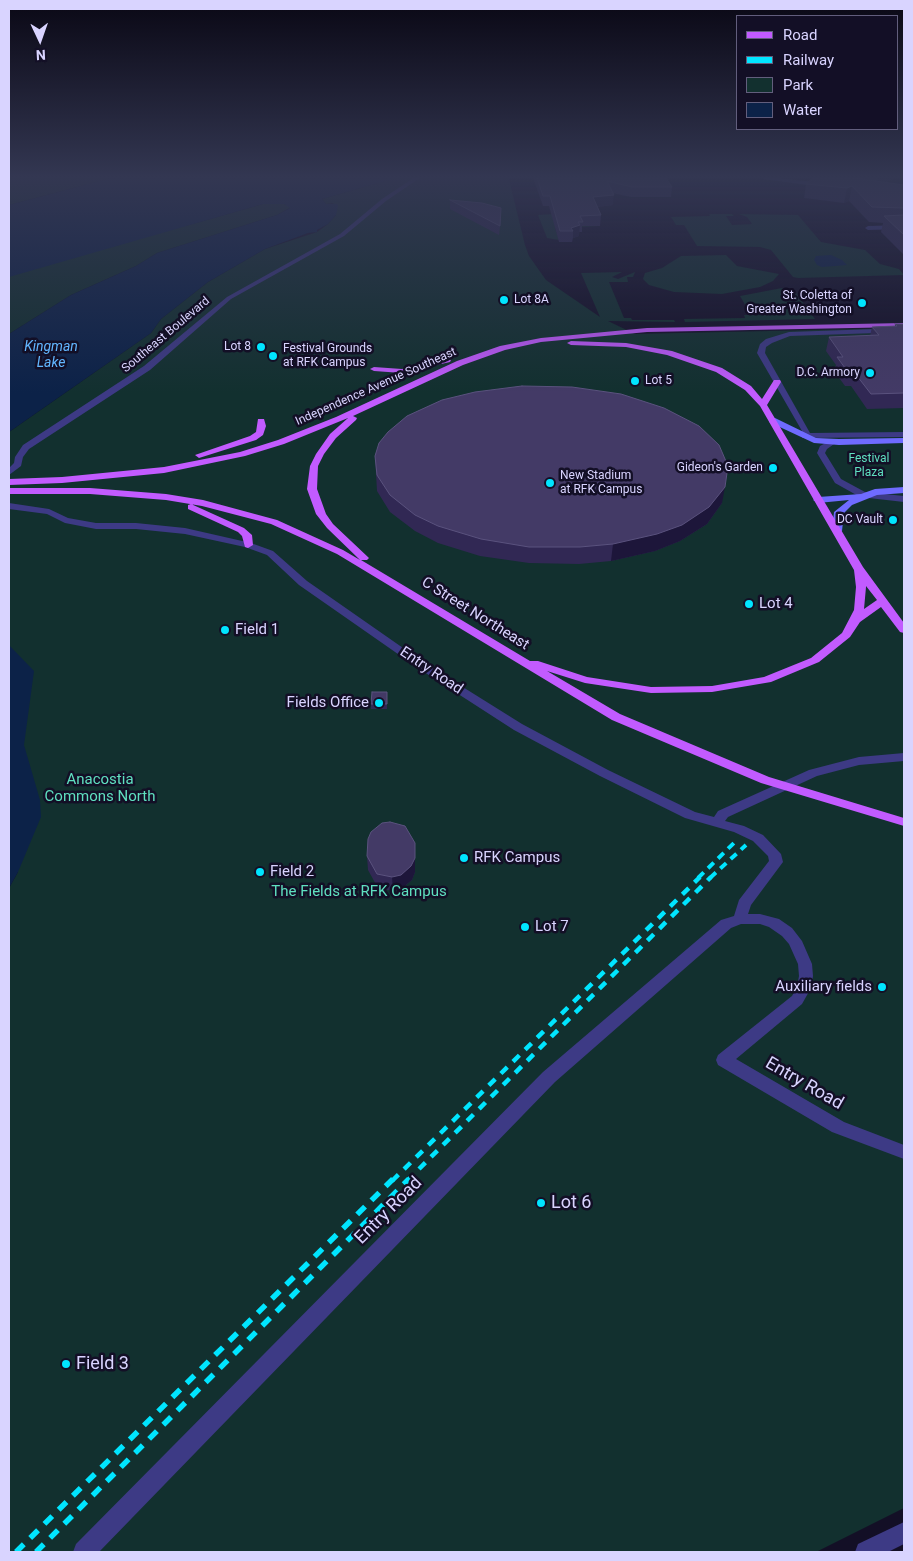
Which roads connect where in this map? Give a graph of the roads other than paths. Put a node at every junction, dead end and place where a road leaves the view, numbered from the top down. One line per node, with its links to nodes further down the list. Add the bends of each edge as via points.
1 (319, 248): 21 (street, Southeast Boulevard, via 229,298 147,368 26,447 18,464)
2 (904, 325): 4 (main road, Independence Avenue Southeast)
3 (767, 328): 4 (main road, Independence Avenue Southeast); 6 (main road); 7 (main road, Independence Avenue Southeast, via 609,332)
4 (851, 329): 5 (street, Independence Avenue Southeast); 6 (street, Independence Avenue Southeast)
5 (904, 330)
6 (779, 336): 10 (street, via 766,343 761,351)
7 (523, 346): 8 (main road, Independence Avenue Southeast); 12 (main road, Independence Avenue Southeast, via 605,344 661,351 703,363 737,380)
8 (478, 356): 9 (main road, via 402,371); 11 (main road, Independence Avenue Southeast, via 436,372)
9 (374, 369)
10 (777, 382): 12 (main road); 16 (street, via 806,432)
11 (374, 403): 22 (main road, Independence Avenue Southeast, via 306,433 242,454 164,470); 33 (main road, via 345,424 323,448 314,466 312,489 316,503 330,526 345,543)
12 (763, 405): 13 (main road, Independence Avenue Southeast)
13 (772, 420): 16 (main road); 17 (main road, Independence Avenue Southeast)
14 (261, 421): 22 (main road, via 260,433 220,449 140,471)
15 (904, 434): 16 (street)
16 (805, 436): 18 (main road)
17 (782, 437): 18 (main road); 28 (main road, Independence Avenue Southeast)
18 (814, 440): 20 (main road)
19 (904, 441): 20 (main road)
20 (833, 442): 26 (street, via 821,453 828,466 838,481)
21 (9, 472)
22 (99, 478): 23 (main road, Independence Avenue Southeast)
23 (13, 486): 25 (main road, C Street Northeast)
24 (904, 490): 26 (main road)
25 (132, 494): 31 (main road, via 170,501 220,519 247,535); 33 (main road, C Street Northeast, via 203,503 274,522 340,552)
26 (864, 495): 27 (street); 28 (main road); 30 (main road, via 840,510)
27 (904, 499)
28 (818, 500): 30 (main road, Independence Avenue Southeast)
29 (9, 506): 31 (street, Entry Road, via 49,512 80,524 160,527)
30 (837, 530): 32 (main road, Independence Avenue Southeast)
31 (248, 545): 40 (street, Entry Road, via 270,553 303,583 422,666 518,727 649,796)
32 (858, 568): 34 (main road, Independence Avenue Southeast); 35 (main road, via 861,592)
33 (395, 583): 37 (main road, C Street Northeast, via 499,648)
34 (882, 602): 35 (main road); 36 (main road, Independence Avenue Southeast)
35 (856, 620): 37 (main road, via 846,635 824,655 767,680 725,688 685,691 605,684)
36 (904, 630)
37 (526, 661): 39 (main road, C Street Northeast, via 586,701 639,728 765,780)
38 (904, 757): 40 (street, via 859,761 813,773 723,814)
39 (904, 822)
40 (716, 824): 41 (street, Entry Road, via 758,838 774,854 776,862 744,904)
41 (740, 919): 42 (street, Entry Road, via 760,919 787,932 801,952 806,976 797,1000 724,1060 838,1127); 44 (street, Entry Road, via 715,932 549,1077)
42 (904, 1152)
43 (904, 1533): 45 (street)
44 (84, 1552)
45 (866, 1552)

